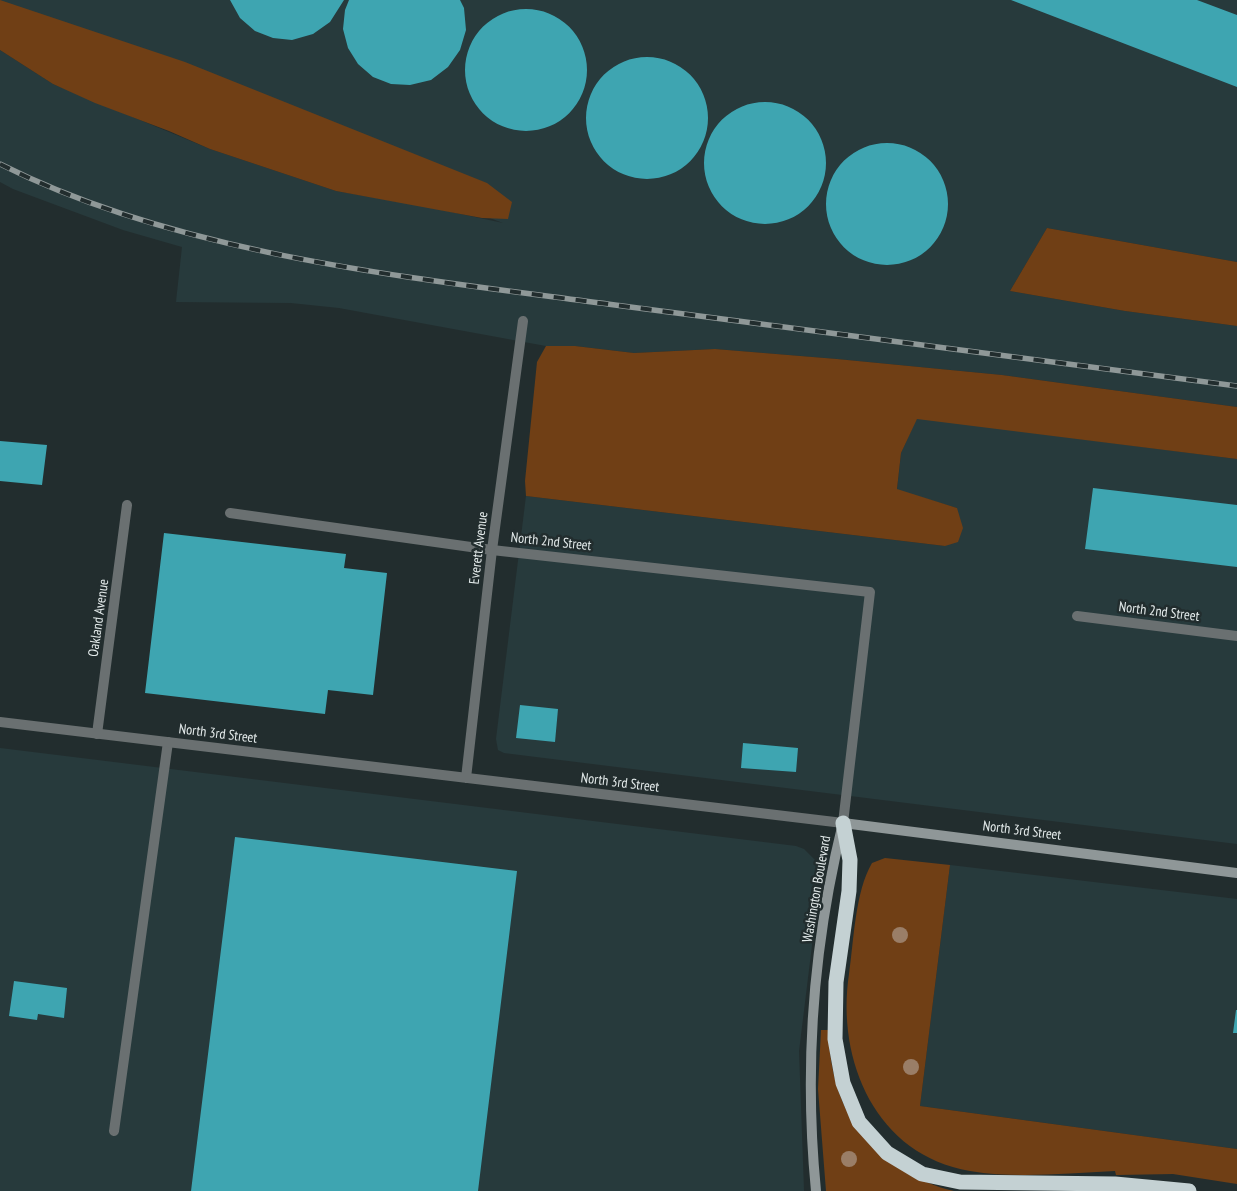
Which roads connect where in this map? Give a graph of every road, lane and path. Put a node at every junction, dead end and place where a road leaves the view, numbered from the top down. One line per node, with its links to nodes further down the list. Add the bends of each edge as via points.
1 (523, 321): 4 (street, Everett Avenue)
2 (127, 505): 9 (street, Oakland Avenue)
3 (230, 513): 4 (street, North 2nd Street)
4 (492, 550): 5 (street, North 2nd Street); 11 (street, Everett Avenue)
5 (870, 592): 12 (street, Washington Boulevard)
6 (1077, 616): 7 (street, North 2nd Street)
7 (1237, 636)
8 (0, 722): 9 (street, North 3rd Street)
9 (97, 734): 10 (street, North 3rd Street)
10 (168, 742): 11 (street, North 3rd Street); 14 (street)
11 (466, 778): 12 (street, North 3rd Street)
12 (842, 823): 13 (main road, North 3rd Street); 15 (main road, Washington Boulevard, via 834,858 811,1026 810,1132); 16 (highway, via 850,860 850,891 836,982 835,1039 843,1083 859,1122 887,1154 922,1174 960,1182 1115,1184)
13 (1237, 873)
14 (114, 1131)
15 (816, 1191)
16 (1189, 1191)

